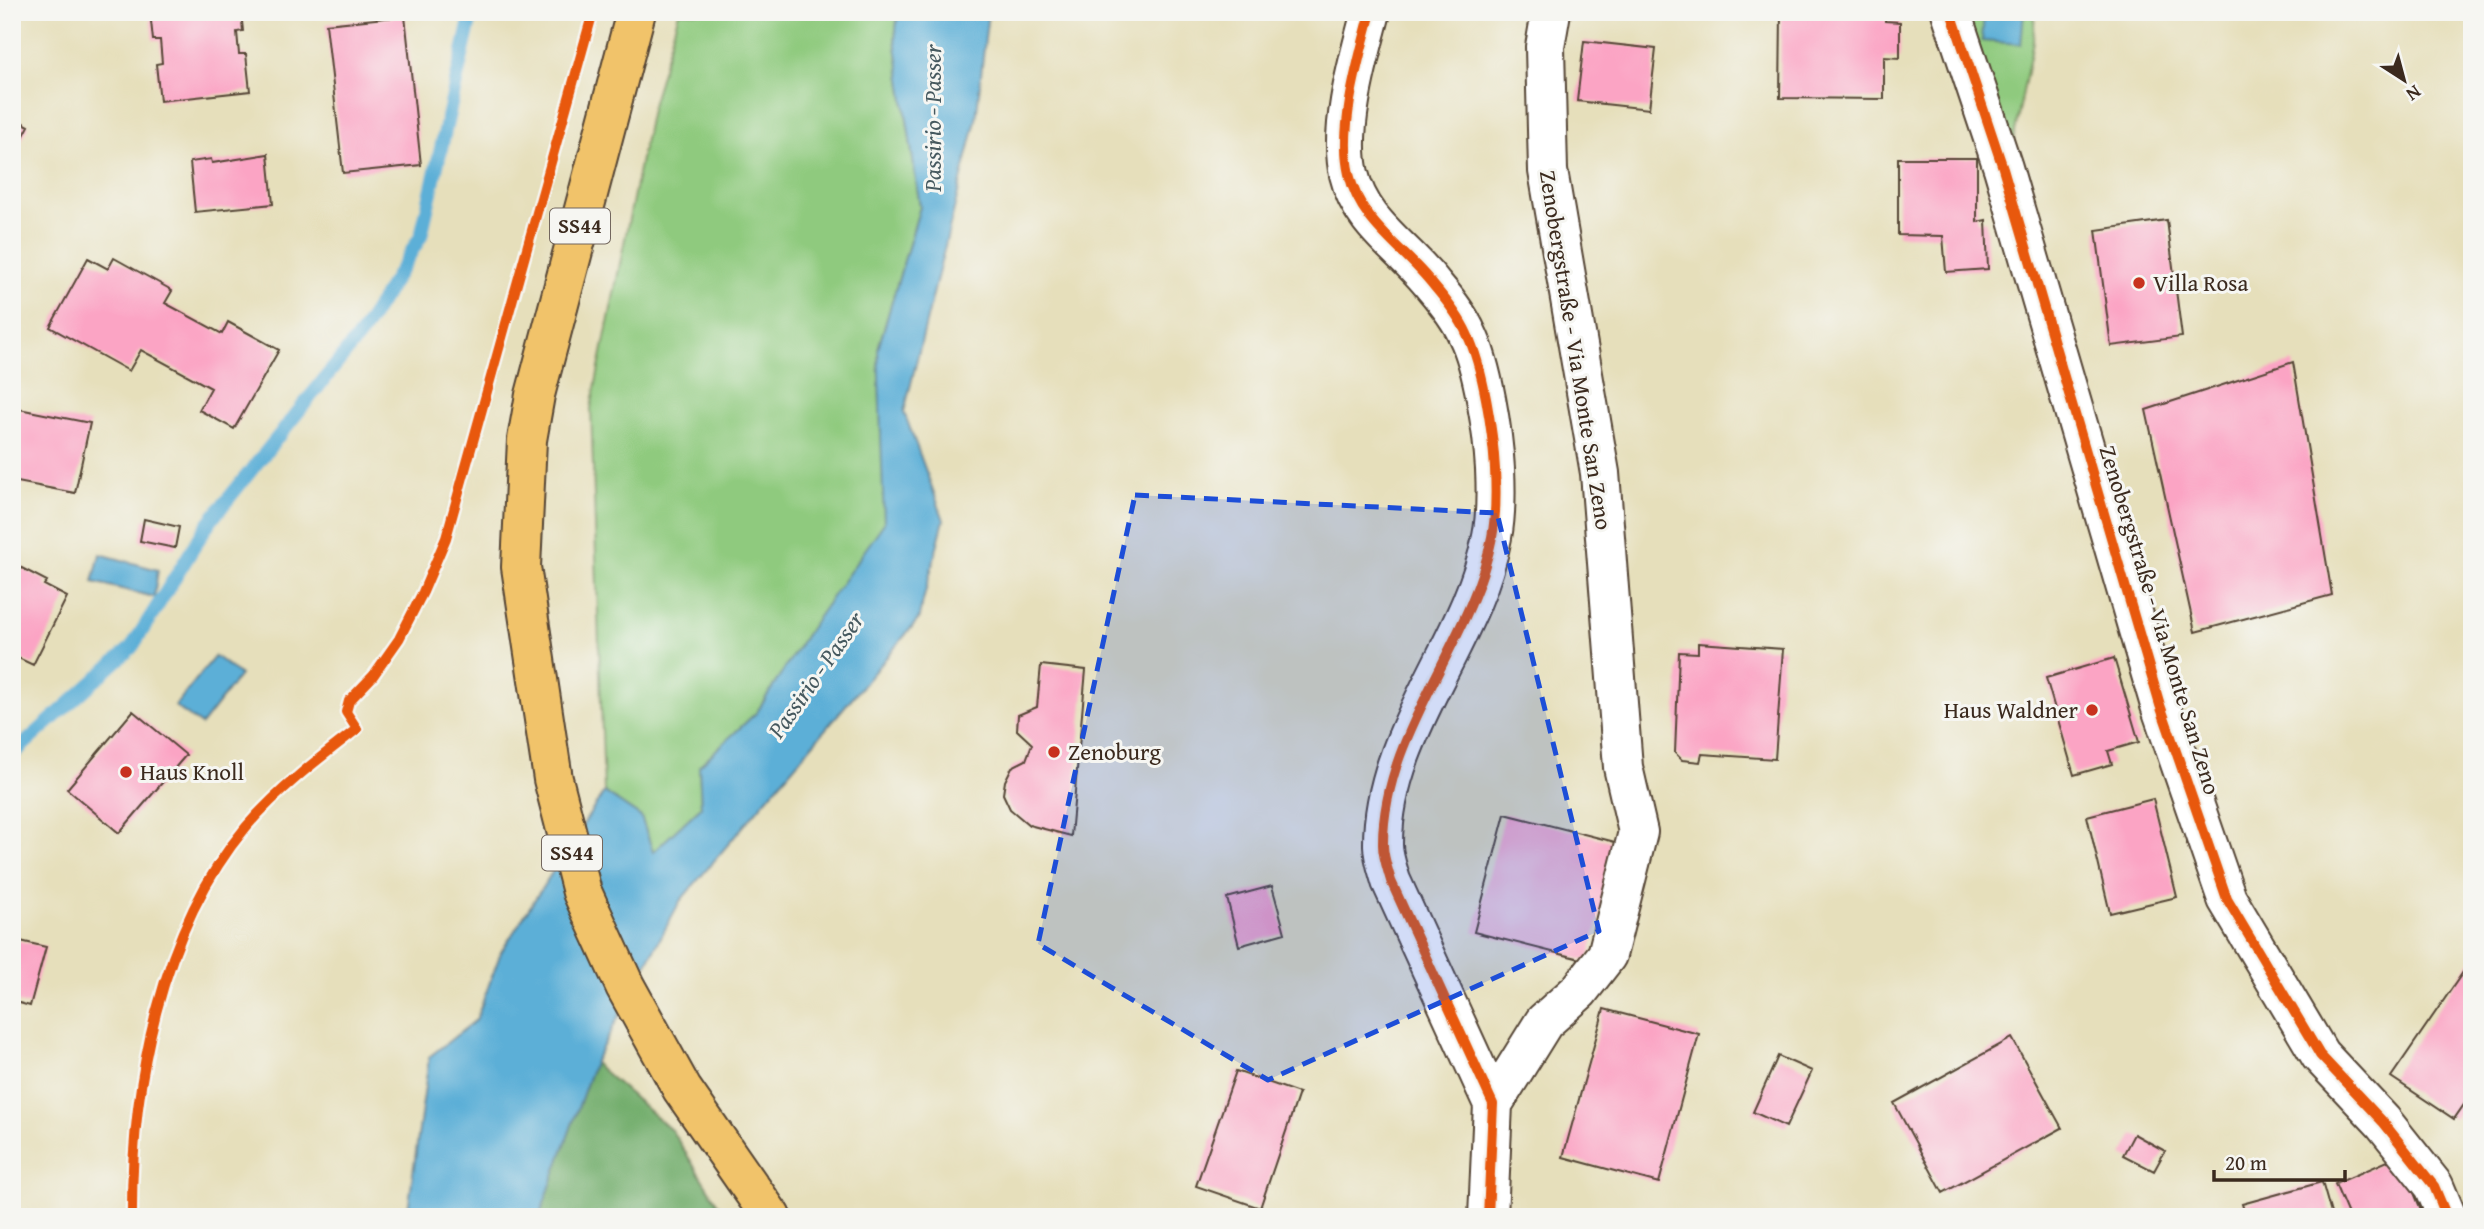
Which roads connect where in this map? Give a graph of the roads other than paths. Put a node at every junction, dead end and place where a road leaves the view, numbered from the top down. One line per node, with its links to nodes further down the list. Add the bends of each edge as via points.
1 (636, 12): 7 (main road, SS44, via 535,395 527,440 521,567 553,779 582,892 625,986 681,1089)
2 (1371, 12): 5 (street, Zenobergstraße - Via Monte San Zeno, via 1347,137 1348,173 1360,206 1386,239 1433,284 1468,334 1488,409 1495,469 1493,536 1481,577 1395,773 1385,811 1383,849 1391,881)
3 (1552, 12): 5 (street, Zenobergstraße - Via Monte San Zeno, via 1545,47 1548,171 1600,473 1623,767 1638,832 1607,955 1579,991 1544,1022)
4 (1951, 12): 6 (street, Zenobergstraße - Via Monte San Zeno, via 2003,168 2160,705 2227,899 2320,1055 2384,1122)
5 (1493, 1104): 8 (street, Zenobergstraße - Via Monte San Zeno)
6 (2440, 1202)
7 (771, 1217)
8 (1488, 1217)

